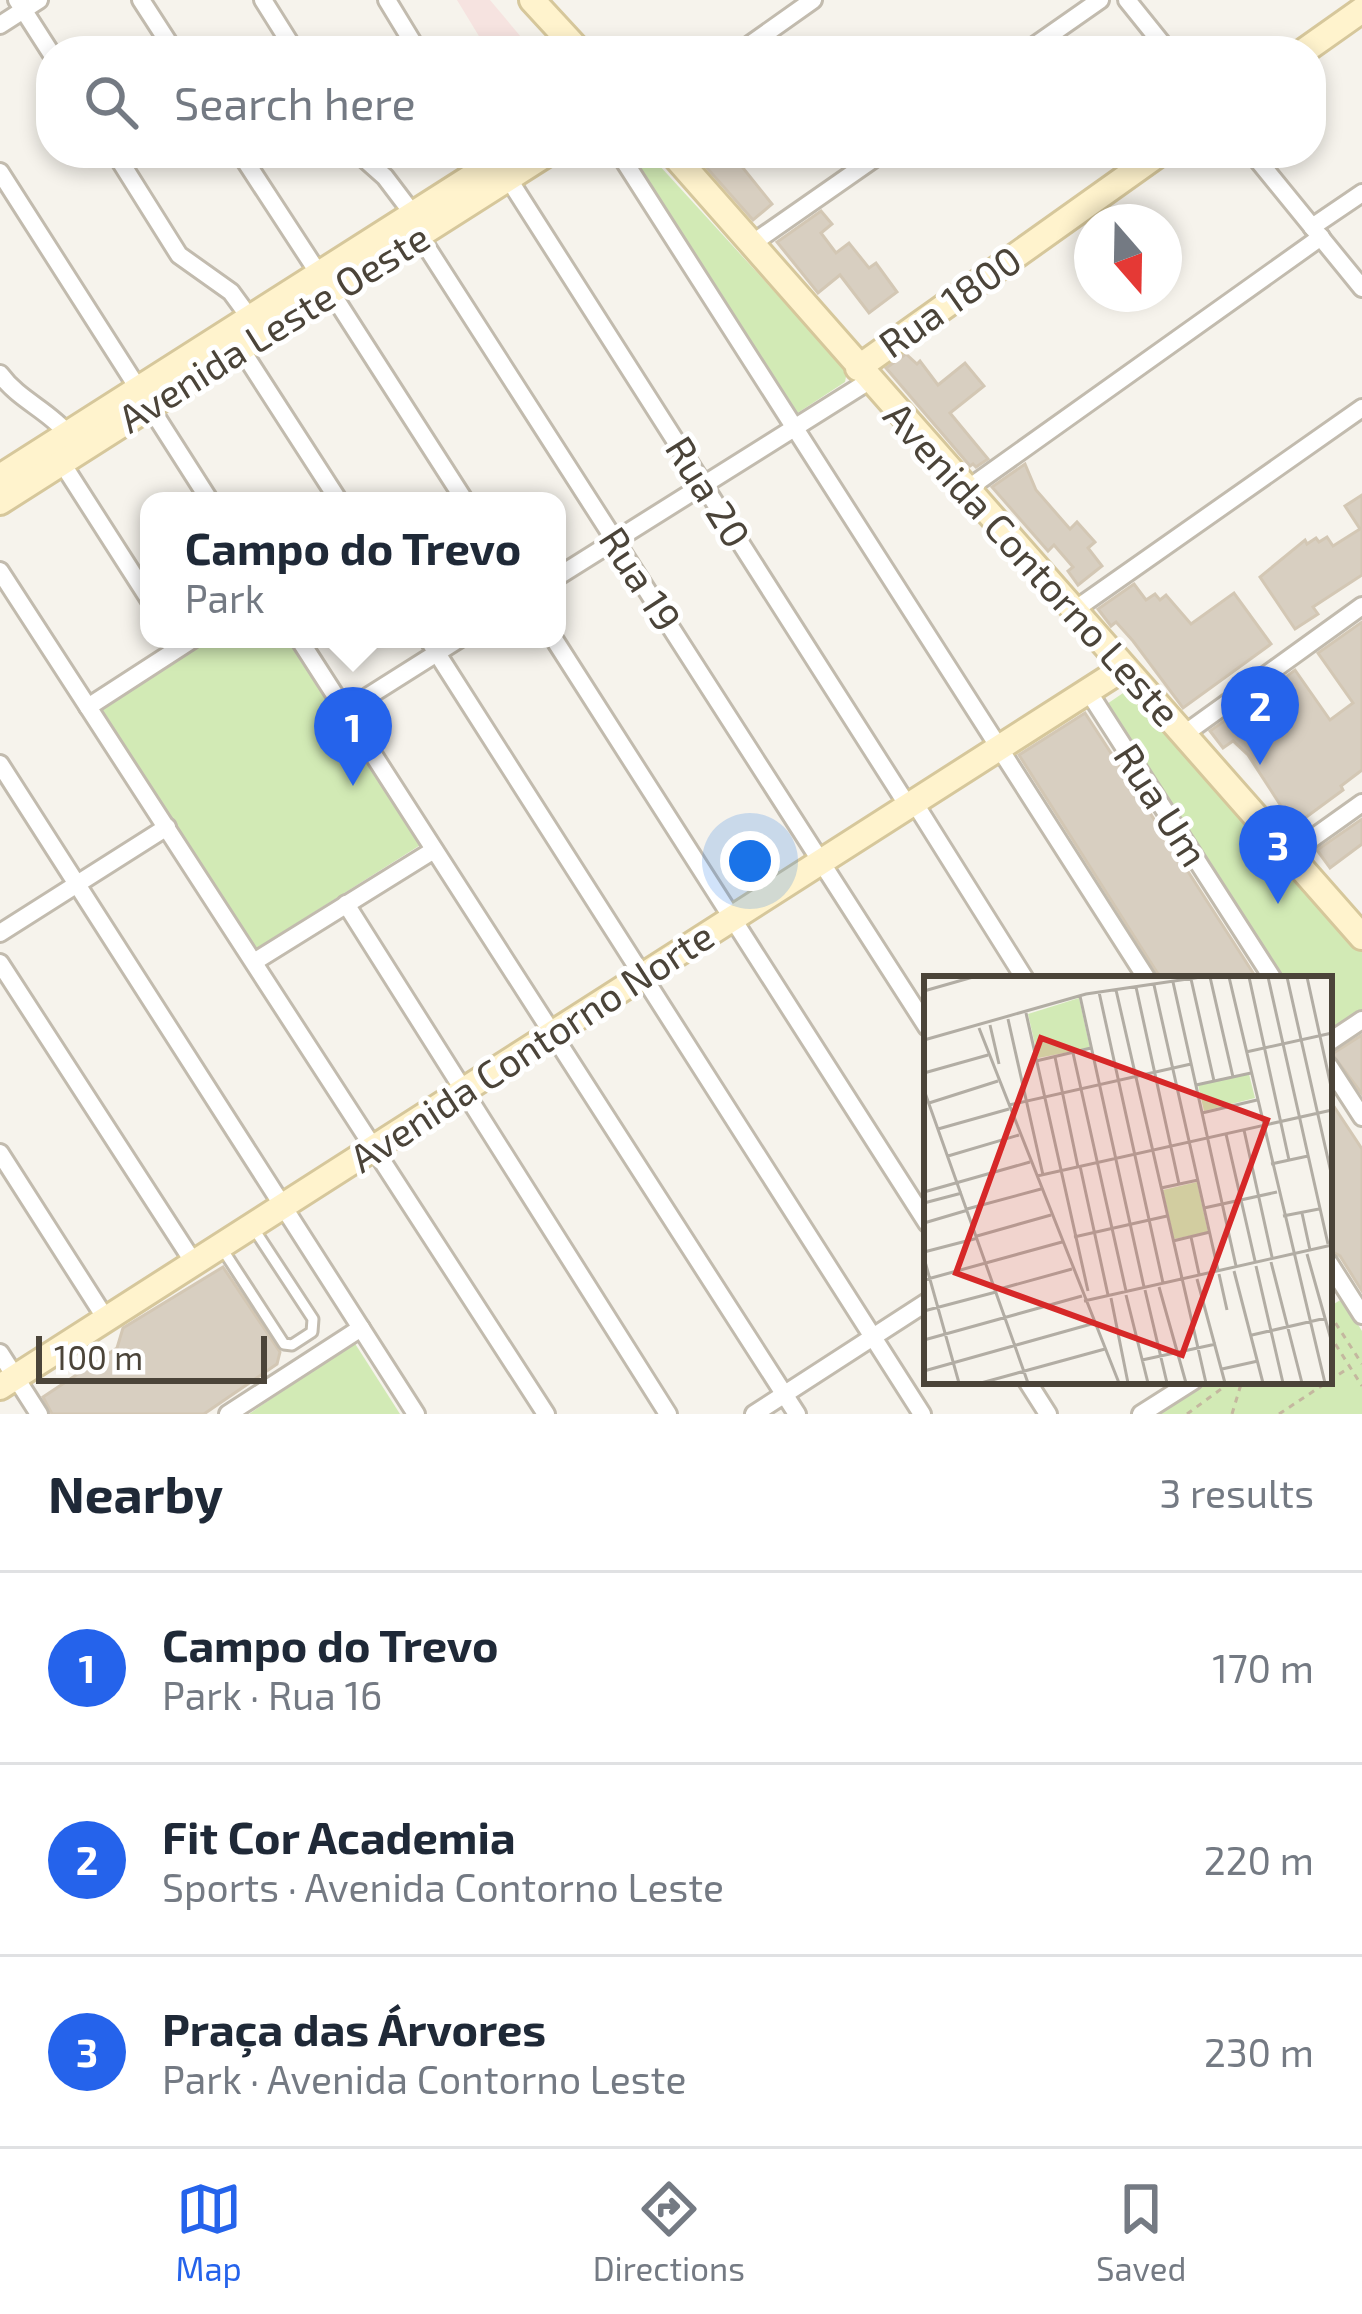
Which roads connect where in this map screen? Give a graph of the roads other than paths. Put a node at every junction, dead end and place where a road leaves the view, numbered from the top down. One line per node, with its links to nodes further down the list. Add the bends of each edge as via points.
1 (141, 0): 12 (street)
2 (263, 0): 13 (street)
3 (387, 0): 14 (street)
4 (813, 0): 16 (street)
5 (1100, 0): 17 (street)
6 (1126, 0): 18 (street)
7 (521, 2): 15 (main road)
8 (26, 3): 10 (street); 11 (street)
9 (1362, 10): 19 (main road)
10 (0, 25)
11 (42, 36)
12 (164, 36)
13 (286, 36)
14 (409, 36)
15 (549, 36)
16 (762, 36)
17 (1048, 36)
18 (1156, 36)
19 (1325, 36)
20 (124, 168): 38 (street, via 178,255 231,292)
21 (250, 168): 36 (street)
22 (375, 168): 33 (street, Rua 19)
23 (489, 168): 33 (main road, Avenida Leste Oeste)
24 (501, 168): 48 (street, Rua 20)
25 (629, 168): 44 (street)
26 (671, 168): 35 (main road, Avenida Contorno Leste)
27 (685, 168): 35 (main road, Avenida Contorno Leste)
28 (860, 168): 35 (street)
29 (1140, 168): 41 (main road, Rua 1800)
30 (1264, 168): 34 (street)
31 (0, 172): 42 (street)
32 (1362, 193): 34 (street)
33 (416, 225): 36 (main road, Avenida Leste Oeste); 54 (street, Rua 19)
34 (1317, 232): 37 (street); 49 (street)
35 (750, 245): 41 (main road, Avenida Contorno Leste)
36 (325, 283): 38 (main road, Avenida Leste Oeste); 39 (main road, Avenida Leste Oeste); 52 (street)
37 (1362, 288)
38 (250, 318): 42 (main road, Avenida Leste Oeste)
39 (241, 349): 42 (main road, Avenida Leste Oeste); 51 (street)
40 (0, 374): 45 (street)
41 (864, 374): 44 (street); 49 (main road, Avenida Contorno Leste)
42 (144, 398): 45 (main road, Avenida Leste Oeste); 46 (main road, Avenida Leste Oeste); 50 (street)
43 (1362, 408): 59 (street)
44 (795, 428): 48 (street); 70 (street)
45 (68, 434): 47 (main road, Avenida Leste Oeste)
46 (62, 463): 53 (main road, Avenida Leste Oeste); 57 (street)
47 (0, 477)
48 (704, 485): 54 (street); 73 (street, Rua 20)
49 (966, 490): 59 (main road, Avenida Contorno Leste)
50 (205, 492)
51 (333, 492)
52 (459, 492)
53 (0, 502)
54 (616, 540): 56 (street); 77 (street, Rua 19)
55 (0, 571): 67 (street)
56 (566, 571)
57 (140, 585)
58 (1362, 606): 69 (street)
59 (1073, 611): 65 (main road, Avenida Contorno Leste)
60 (174, 648): 67 (street)
61 (305, 648): 68 (street)
62 (430, 648): 68 (street)
63 (434, 648): 85 (street)
64 (560, 648): 80 (street)
65 (1124, 668): 66 (main road, Avenida Contorno Norte); 69 (main road, Avenida Contorno Leste)
66 (1088, 691): 70 (main road, Avenida Contorno Norte); 88 (street, Rua Um)
67 (88, 707): 74 (street)
68 (345, 711): 75 (street)
69 (1184, 735): 76 (main road, Avenida Contorno Leste)
70 (999, 748): 73 (main road, Avenida Contorno Norte); 87 (street)
71 (0, 764): 78 (street)
72 (1362, 802): 76 (street)
73 (911, 804): 77 (main road, Avenida Contorno Norte); 86 (street, Rua 20)
74 (167, 827): 78 (street); 83 (street)
75 (434, 850): 79 (street); 91 (street)
76 (1289, 855): 82 (main road, Avenida Contorno Leste)
77 (821, 862): 80 (main road, Avenida Contorno Norte); 90 (street, Rua 19)
78 (77, 884): 81 (street); 98 (street)
79 (346, 904): 83 (street); 94 (street)
80 (733, 918): 85 (main road, Avenida Contorno Norte); 99 (street)
81 (0, 933)
82 (1362, 938)
83 (254, 962): 96 (street)
84 (0, 963): 102 (street)
85 (645, 974): 91 (main road, Avenida Contorno Norte); 108 (street)
86 (1023, 976)
87 (1145, 976)
88 (1271, 976)
89 (1362, 1020): 92 (street)
90 (924, 1023)
91 (552, 1034): 94 (main road, Avenida Contorno Norte); 114 (street)
92 (1332, 1040)
93 (1332, 1071): 95 (street)
94 (464, 1090): 96 (main road, Avenida Contorno Norte); 120 (street)
95 (1362, 1118)
96 (374, 1147): 98 (main road, Avenida Contorno Norte); 119 (street)
97 (0, 1153): 106 (street)
98 (283, 1206): 100 (main road, Avenida Contorno Norte); 107 (street)
99 (924, 1218)
100 (252, 1226): 101 (main road, Avenida Contorno Norte); 101 (lane, via 314,1323 292,1345 281,1341)
101 (220, 1246): 102 (main road, Avenida Contorno Norte)
102 (194, 1263): 106 (main road, Avenida Contorno Norte)
103 (1336, 1290): 105 (street)
104 (924, 1304): 108 (street)
105 (1362, 1315)
106 (106, 1319): 110 (main road, Avenida Contorno Norte)
107 (361, 1328): 117 (street); 118 (street)
108 (874, 1337): 114 (street); 123 (street)
109 (0, 1353): 110 (street)
110 (8, 1382): 116 (street)
111 (1029, 1384): 124 (street)
112 (1156, 1384): 115 (street)
113 (1188, 1384): 115 (street)
114 (785, 1394): 121 (street); 122 (street)
115 (1165, 1399): 125 (street)
116 (39, 1414)
117 (228, 1414)
118 (416, 1414)
119 (546, 1414)
120 (668, 1414)
121 (754, 1414)
122 (797, 1414)
123 (922, 1414)
124 (1048, 1414)
125 (1141, 1414)

